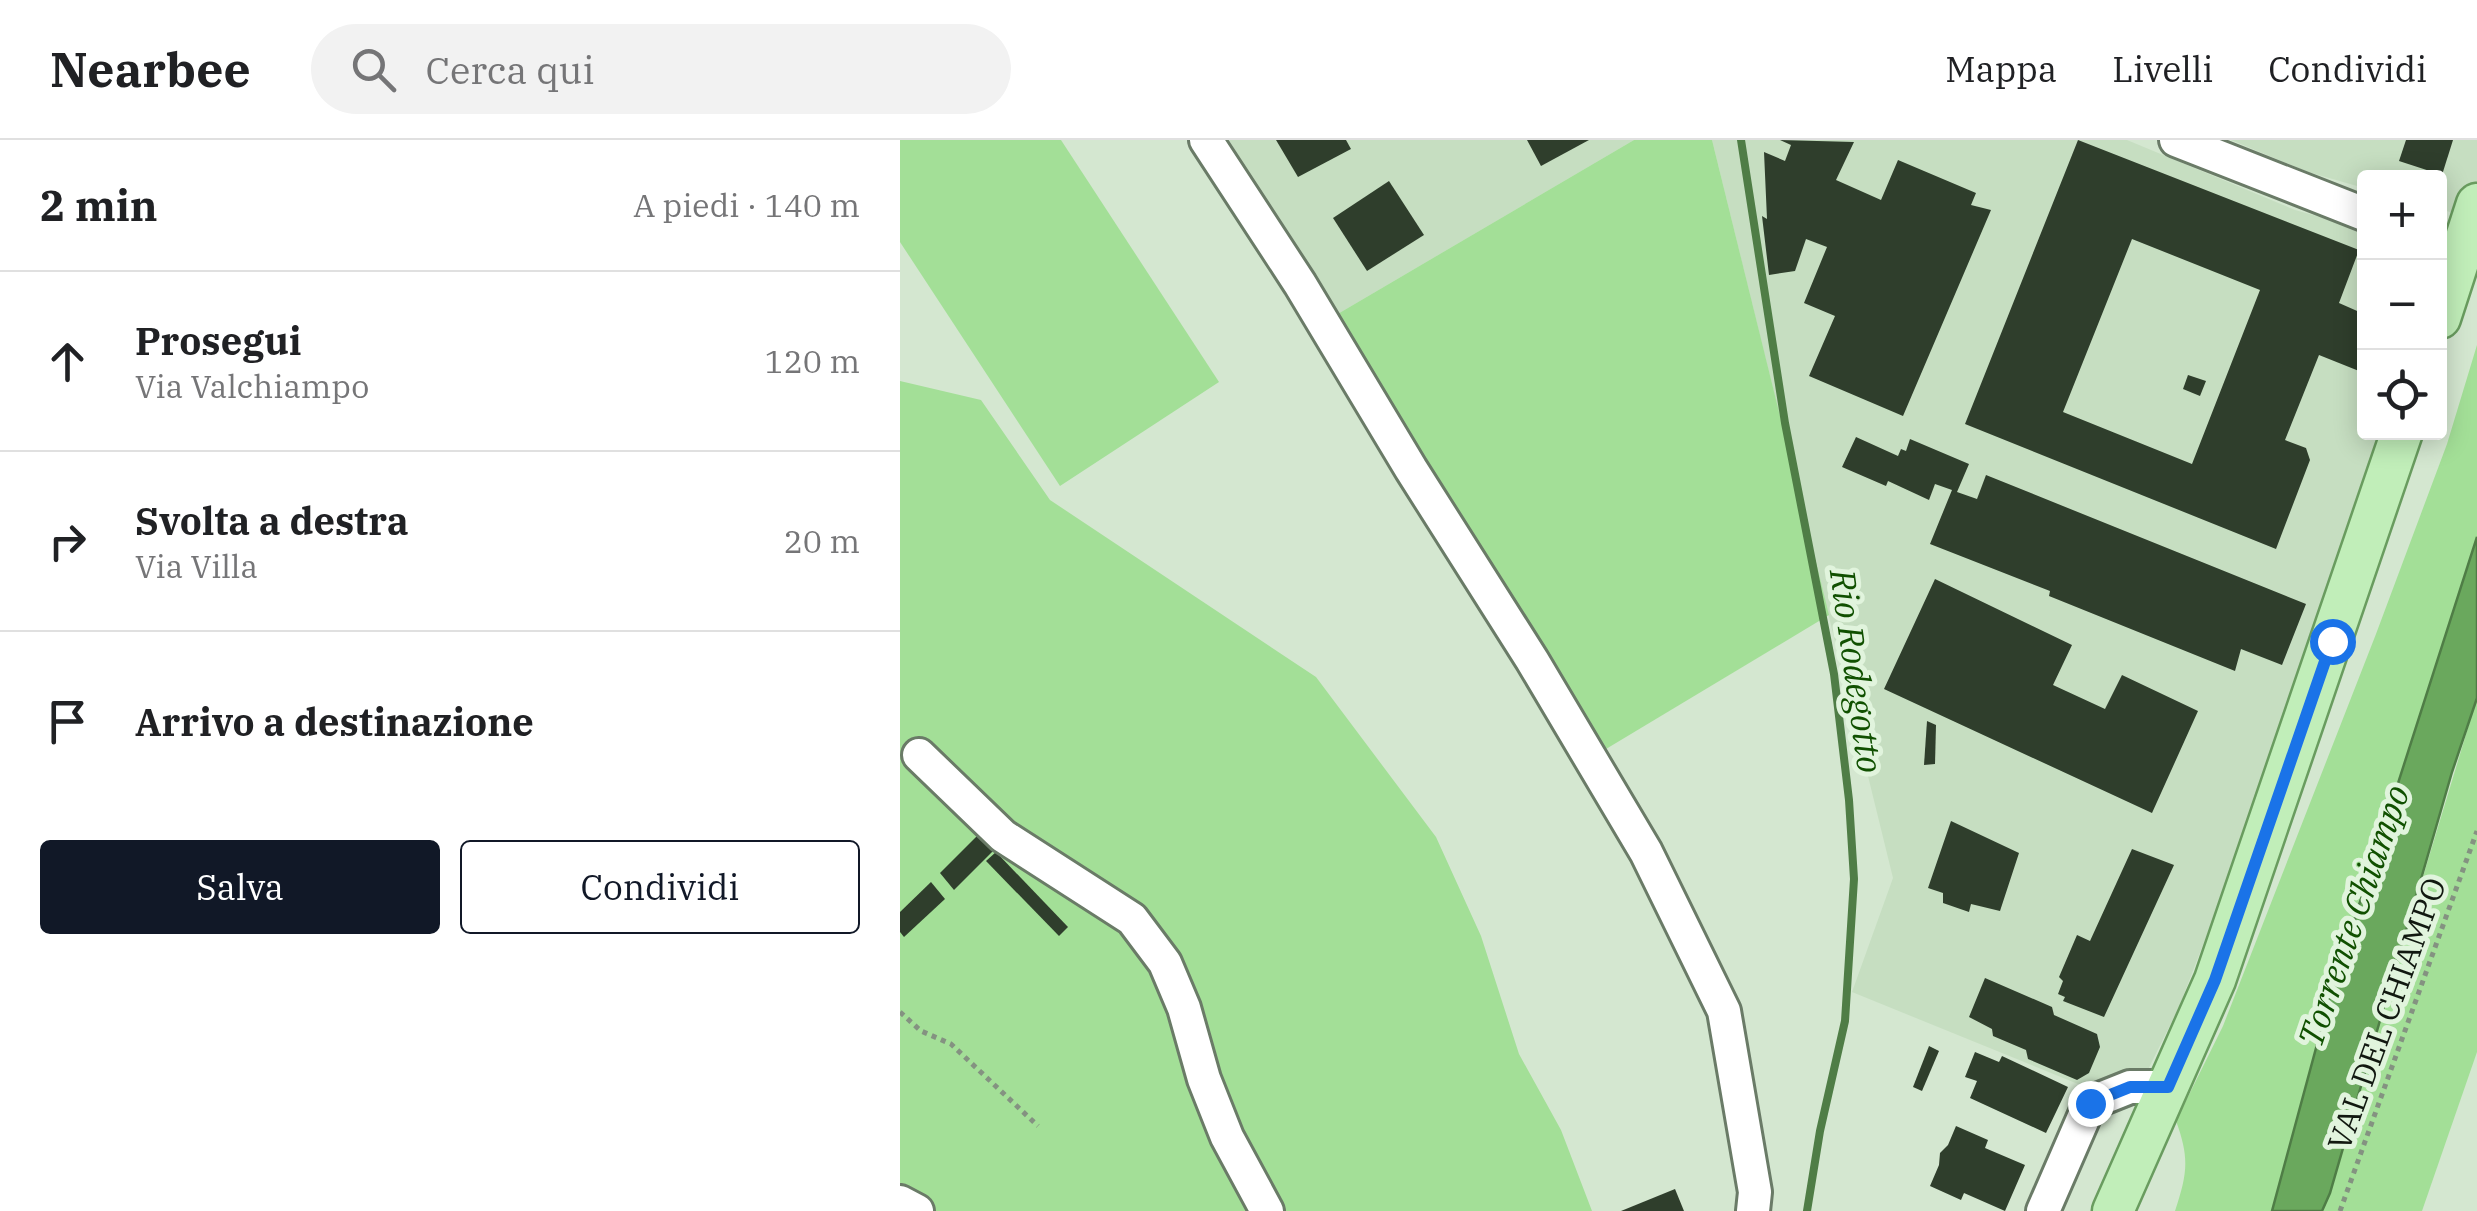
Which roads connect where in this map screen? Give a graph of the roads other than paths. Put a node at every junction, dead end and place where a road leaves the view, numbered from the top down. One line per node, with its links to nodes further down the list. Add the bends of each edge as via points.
1 (1206, 140): 13 (street, via 1646,852 1724,1011)
2 (2176, 140): 4 (street)
3 (2477, 204): 5 (main road)
4 (2357, 211)
5 (2451, 242): 6 (main road)
6 (2447, 270)
7 (2399, 440): 9 (main road, via 2215,980)
8 (920, 755): 12 (street, via 1004,836 1132,919 1165,963 1227,1136)
9 (2168, 1087): 14 (street, via 2130,1087 2090,1103); 15 (main road)
10 (900, 1202): 11 (street)
11 (917, 1211)
12 (1267, 1211)
13 (1753, 1211)
14 (2044, 1211)
15 (2113, 1211)

